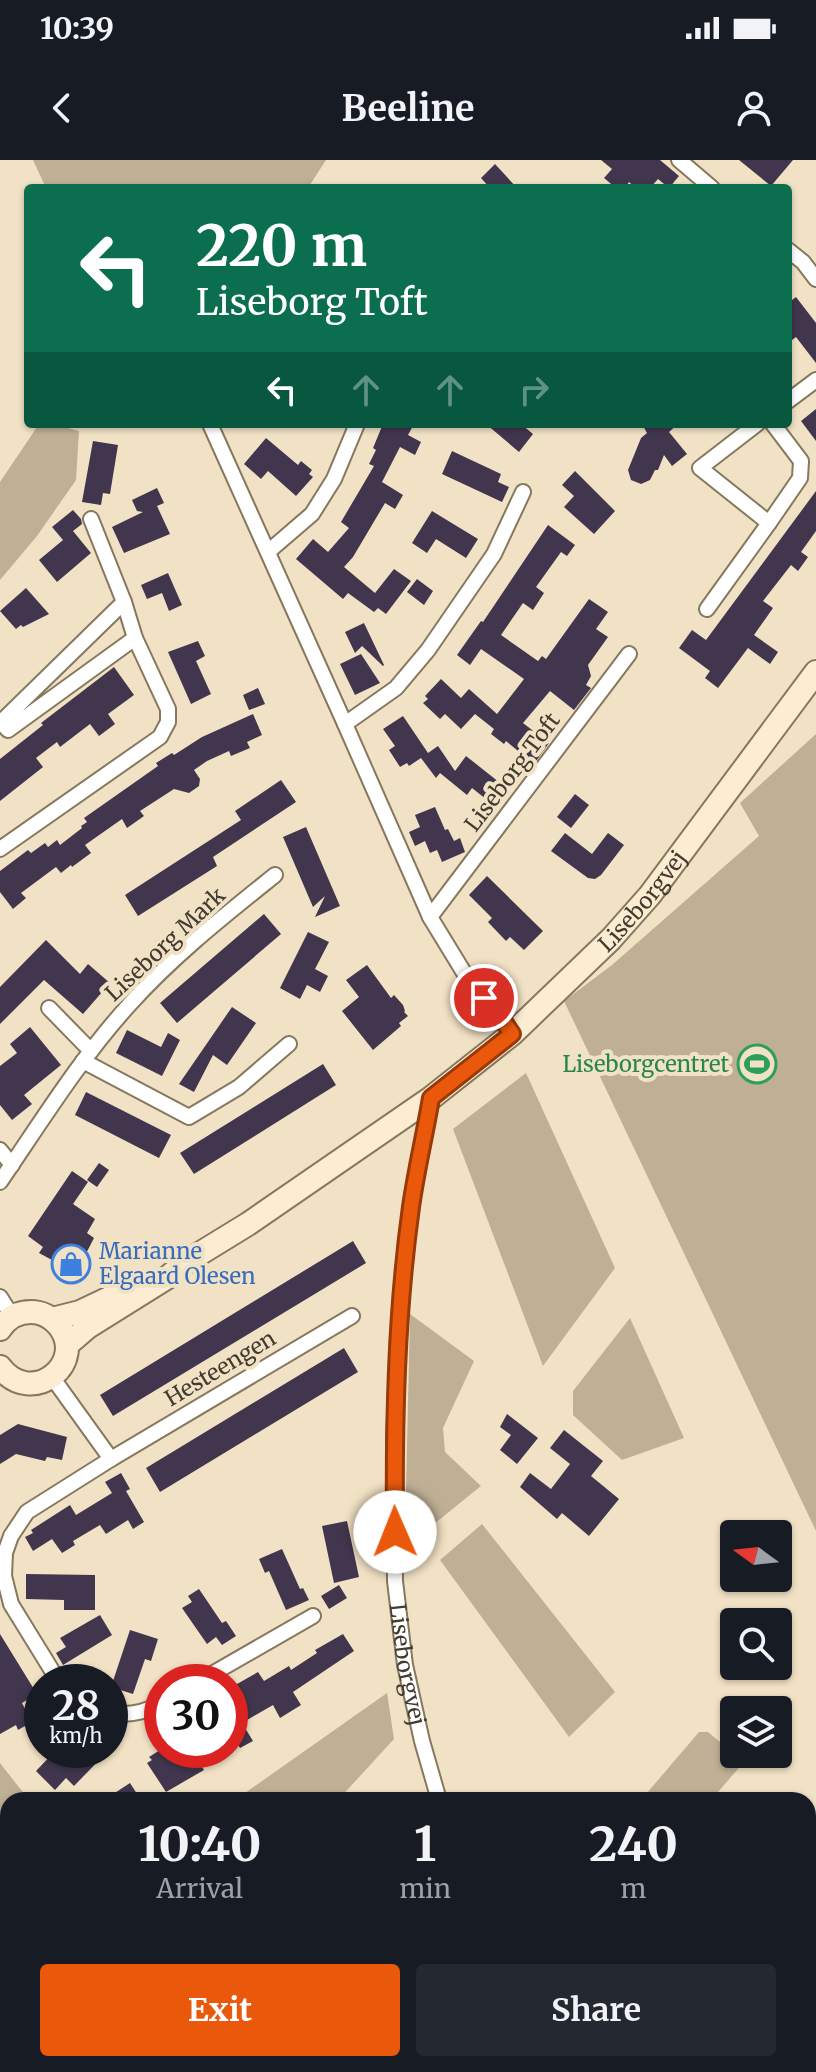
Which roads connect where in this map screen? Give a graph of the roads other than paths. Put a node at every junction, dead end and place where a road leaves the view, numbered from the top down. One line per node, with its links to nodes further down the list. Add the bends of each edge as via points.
1 (679, 160): 2 (street)
2 (706, 184)
3 (792, 254): 4 (street)
4 (815, 274)
5 (816, 380): 6 (street)
6 (792, 398)
7 (212, 428): 14 (street)
8 (355, 428): 14 (street, via 312,514)
9 (752, 428): 13 (street, via 700,468)
10 (776, 428): 13 (street, via 801,461 800,478)
11 (523, 492): 20 (street, via 494,554 428,650 396,688)
12 (91, 519): 15 (street)
13 (769, 523): 16 (street)
14 (269, 551): 20 (street)
15 (124, 602): 17 (street); 17 (street, via 1,722 8,730)
16 (707, 609)
17 (135, 638): 21 (street, via 168,709 160,737)
18 (629, 654): 23 (street, Liseborg Toft)
19 (816, 672): 25 (street, Liseborgvej, via 650,895)
20 (345, 724): 23 (street)
21 (0, 849)
22 (275, 875): 27 (street, Liseborg Mark, via 199,937 130,1004)
23 (430, 917): 25 (street, via 466,976)
24 (49, 1008): 27 (street)
25 (512, 1034): 28 (street, Liseborgvej)
26 (289, 1044): 27 (street, via 239,1087 189,1117)
27 (87, 1056): 30 (street, Liseborg Mark)
28 (431, 1098): 32 (street, Liseborgvej); 43 (street, Liseborgvej, via 400,1307 395,1581 405,1665)
29 (0, 1150): 30 (street)
30 (12, 1165): 31 (street, Liseborg Mark)
31 (0, 1182)
32 (186, 1262): 35 (street, Liseborgvej, via 80,1312); 36 (street, Liseborgvej)
33 (4, 1314): 35 (street, via 33,1312)
34 (352, 1316): 39 (street, Hesteengen)
35 (52, 1319): 36 (street)
36 (67, 1345): 38 (street)
37 (2, 1372): 38 (street, via 28,1384)
38 (52, 1377): 39 (street)
39 (111, 1459): 41 (street, Hesteengen, via 27,1512 5,1553 11,1604)
40 (313, 1616): 42 (street)
41 (48, 1664)
42 (229, 1664)
43 (437, 1792)

